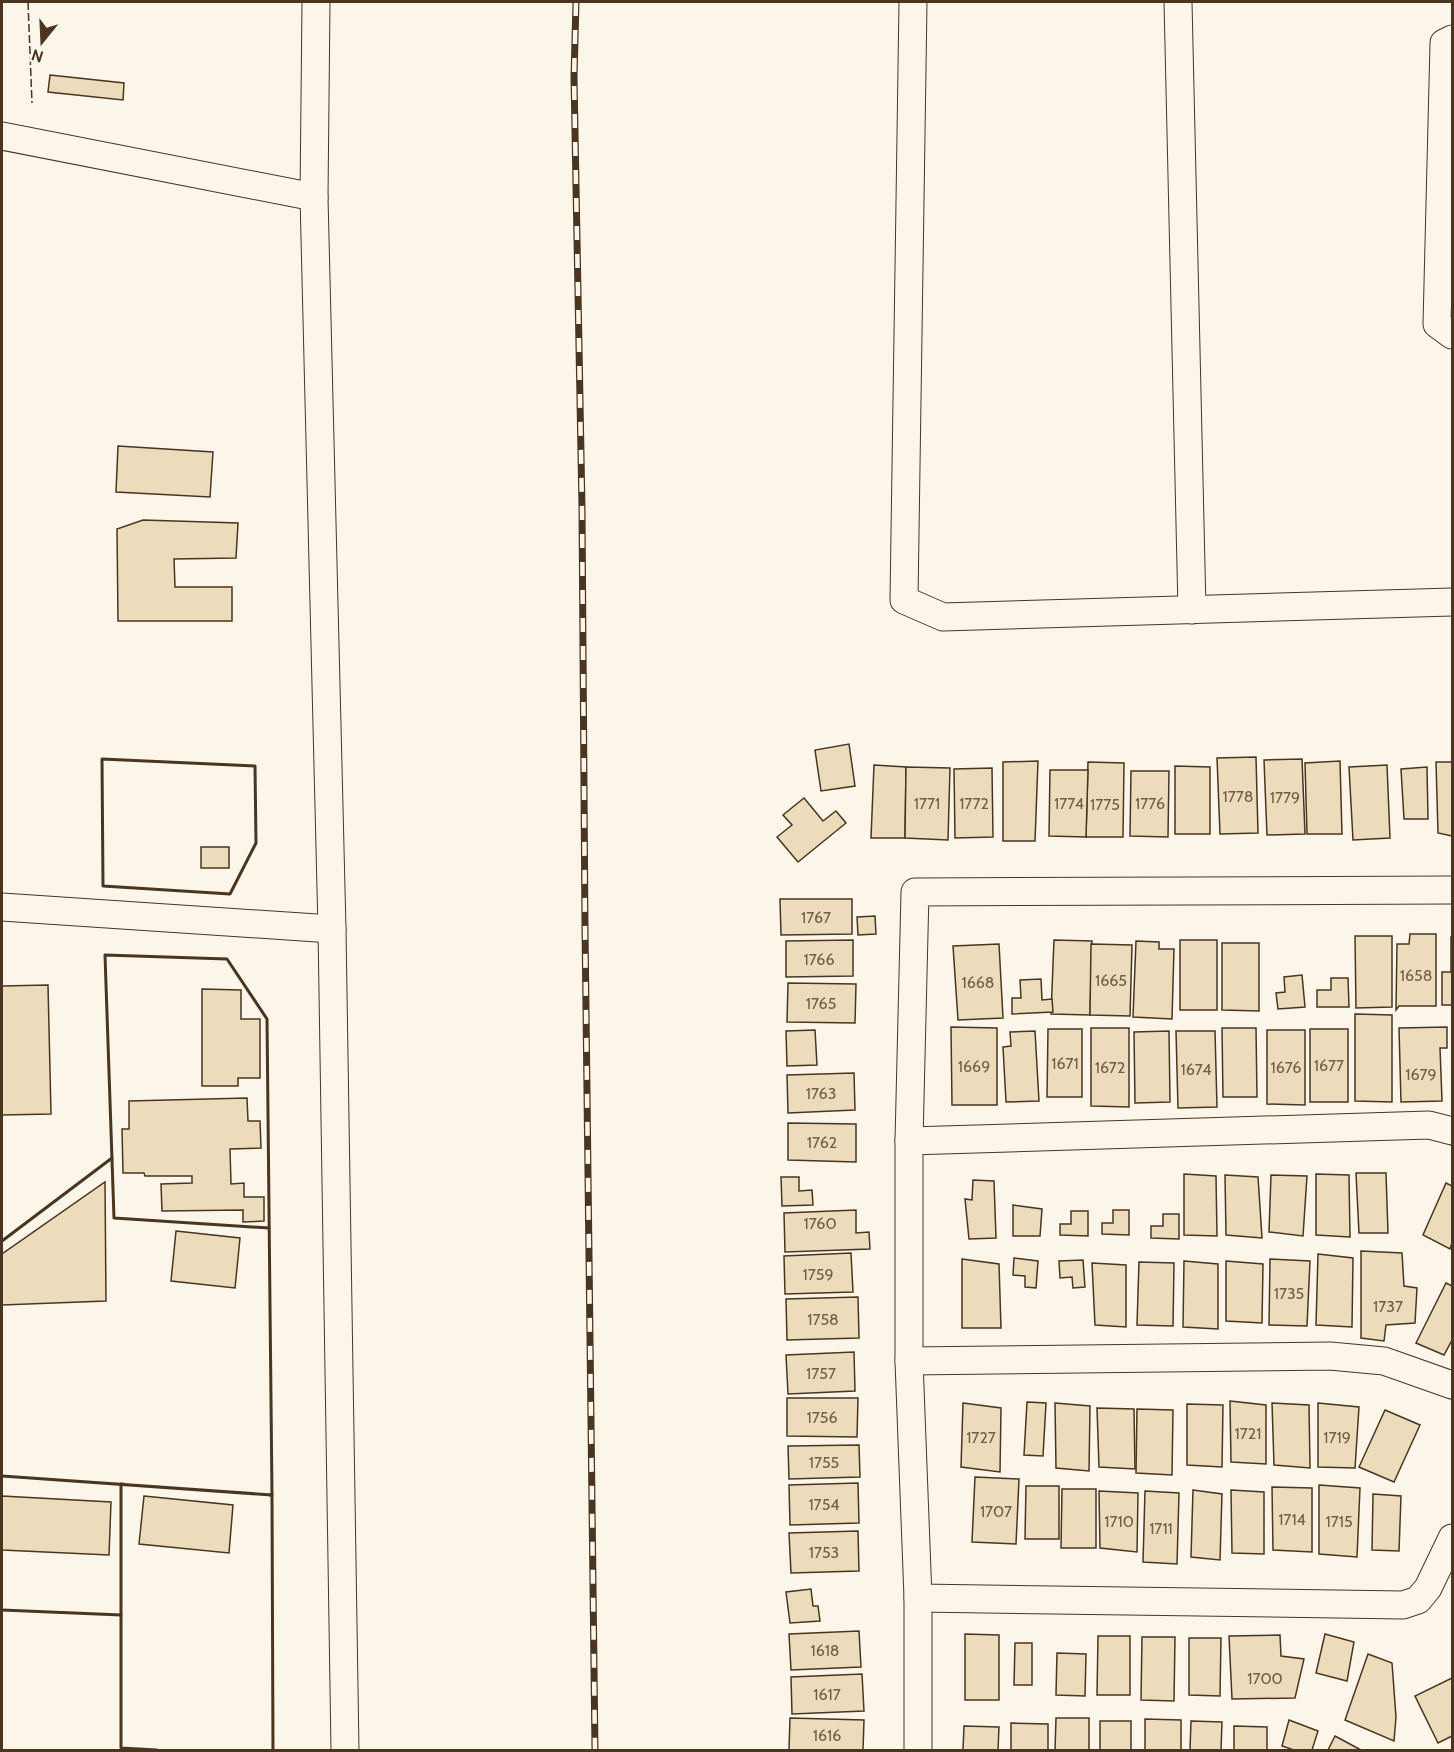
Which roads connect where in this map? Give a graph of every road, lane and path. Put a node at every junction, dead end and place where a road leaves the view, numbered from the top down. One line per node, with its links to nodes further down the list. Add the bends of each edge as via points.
1 (316, 2): 6 (street)
2 (913, 2): 9 (street, via 904,600 943,617)
3 (1178, 2): 9 (street)
4 (1452, 39): 7 (street, via 1444,43 1437,324)
5 (2, 136): 6 (street)
6 (314, 197): 12 (street)
7 (1452, 335)
8 (1452, 602): 9 (street)
9 (1192, 610)
10 (1452, 890): 14 (street, via 915,892)
11 (2, 907): 12 (street)
12 (332, 929): 19 (street)
13 (1452, 1131): 14 (street, via 1428,1125)
14 (909, 1141): 15 (street)
15 (909, 1361): 16 (street, via 1348,1357 1384,1361); 18 (street)
16 (1452, 1385)
17 (1452, 1538): 18 (street, via 1428,1588 1418,1600 1402,1605)
18 (918, 1598): 20 (street)
19 (345, 1750)
20 (918, 1750)

